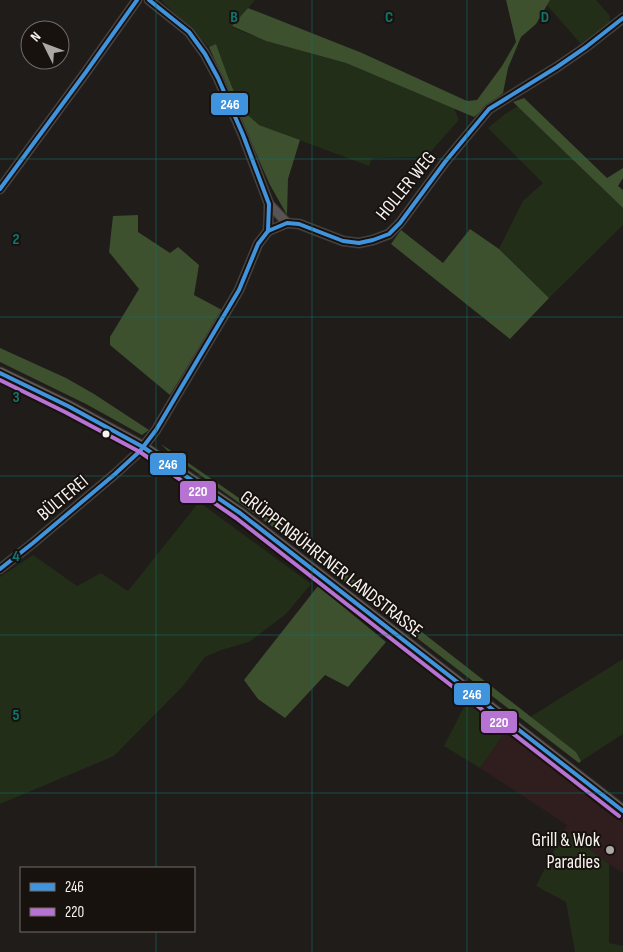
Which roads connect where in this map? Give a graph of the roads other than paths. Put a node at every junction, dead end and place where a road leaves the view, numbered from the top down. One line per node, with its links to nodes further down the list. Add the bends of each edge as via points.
1 (137, 0): 4 (street)
2 (149, 0): 5 (street, via 189,32 205,54 218,78)
3 (623, 18): 6 (street, HOLLER WEG, via 557,67 489,109 389,234 359,243)
4 (0, 189)
5 (269, 204): 6 (street); 7 (street)
6 (287, 223): 7 (street)
7 (268, 231): 9 (street, via 258,244 239,290)
8 (0, 373): 9 (main road, GRÜPPENBÜHRENER LANDSTRASSE)
9 (143, 447): 10 (street, BÜLTEREI); 11 (main road, GRÜPPENBÜHRENER LANDSTRASSE, via 240,513)
10 (0, 569)
11 (623, 811)

